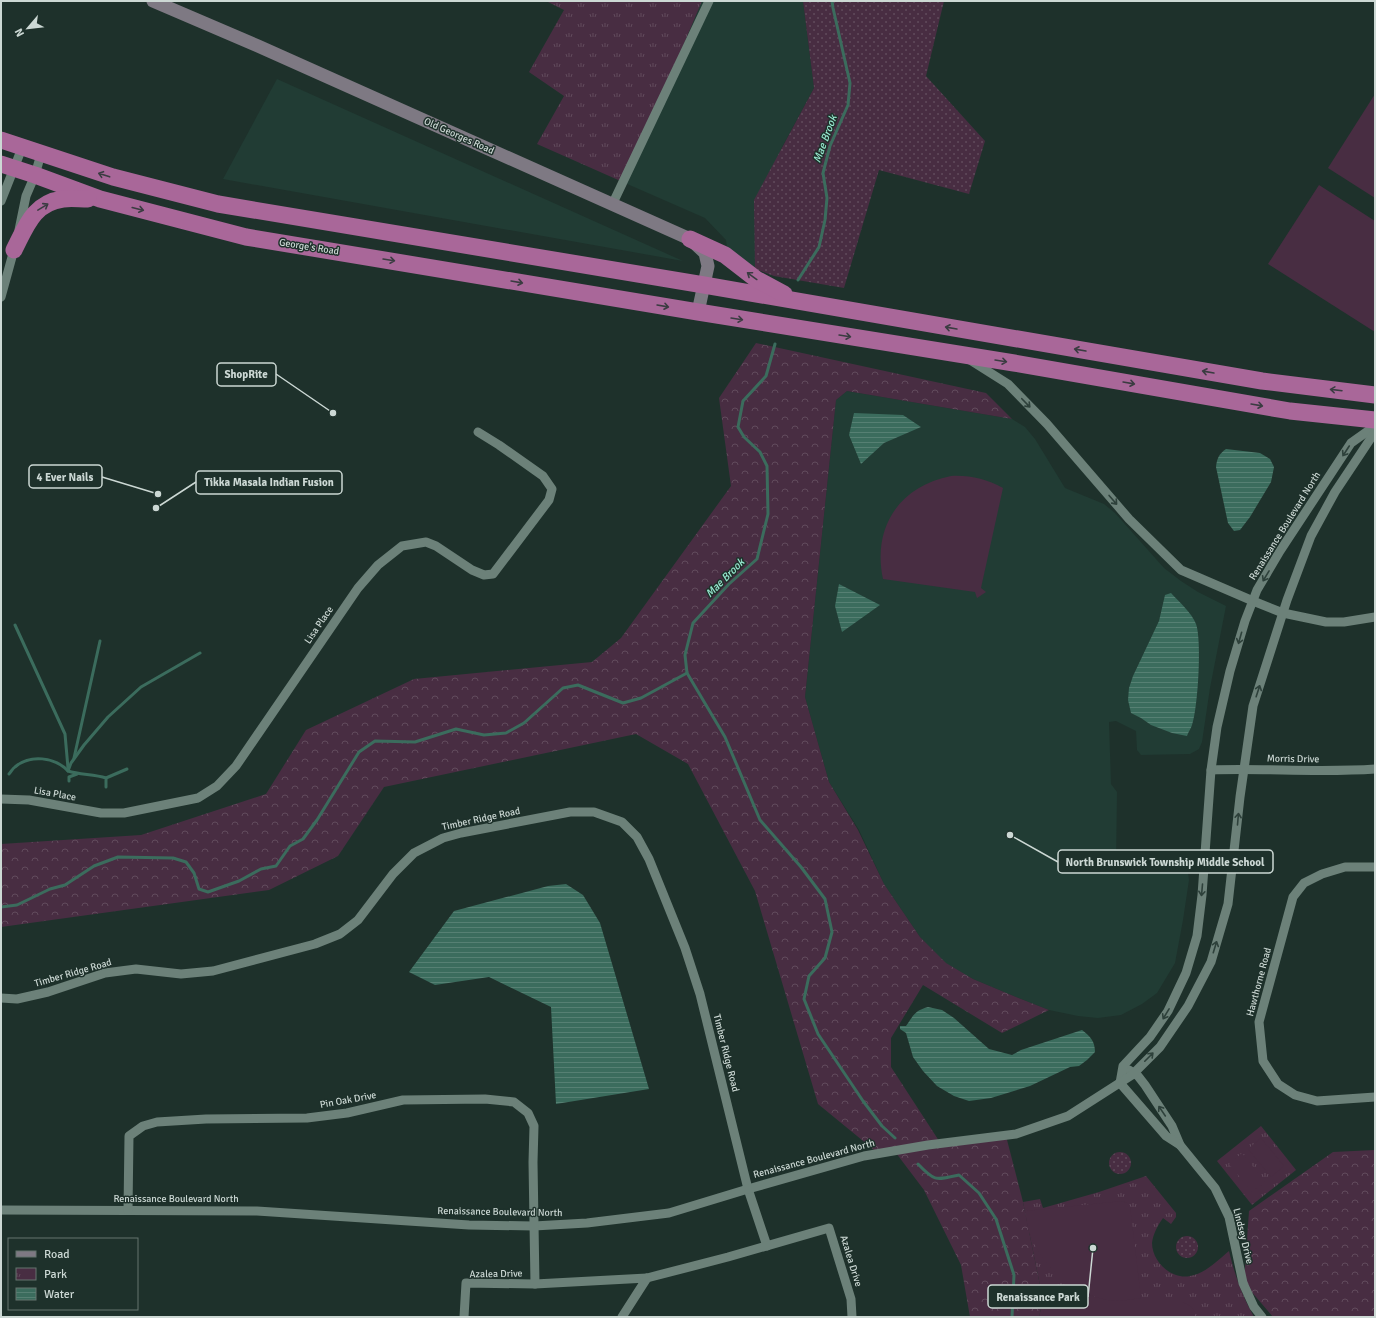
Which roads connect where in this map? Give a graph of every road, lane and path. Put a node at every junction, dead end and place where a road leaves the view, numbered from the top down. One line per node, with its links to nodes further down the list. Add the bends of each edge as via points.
1 (153, 1): 10 (street, Old Georges Road)
2 (709, 1): 10 (street)
3 (1, 140): 4 (highway)
4 (22, 148): 5 (highway); 6 (street)
5 (41, 154): 7 (street); 13 (highway, one-way to 5, via 218,204 113,178)
6 (8, 166): 7 (highway); 9 (street)
7 (35, 175): 8 (highway); 12 (street, via 26,196)
8 (100, 199): 12 (highway, one-way to 8, via 31,217 41,206 62,199); 16 (highway, George's Road, one-way to 16, via 246,237)
9 (1, 200)
10 (612, 205): 11 (street, Old Georges Road)
11 (690, 239): 13 (street, Old Georges Road, via 705,253 708,266); 15 (highway, one-way to 11, via 756,279 725,255)
12 (14, 250): 14 (street)
13 (704, 285): 15 (highway); 16 (street, Old Georges Road)
14 (1, 297)
15 (798, 301): 18 (highway, one-way to 15, via 1262,381)
16 (698, 312): 17 (highway, George's Road, one-way to 17)
17 (962, 355): 19 (highway, George's Road, one-way to 19, via 1290,411); 23 (street, one-way to 23, via 1008,384 1047,424 1129,519 1181,570)
18 (1375, 395)
19 (1375, 420)
20 (1375, 426): 23 (street, Renaissance Boulevard North, one-way to 23, via 1352,443 1280,551)
21 (478, 432): 29 (street, Lisa Place, via 543,476 552,489 549,500 493,574 484,575 472,570 426,542 402,546 378,565 358,588 236,766 217,786 198,798 124,813 101,813 29,800)
22 (1375, 432): 24 (street, Renaissance Boulevard North, via 1335,492 1311,536)
23 (1253, 601): 24 (street); 28 (street, Renaissance Boulevard North, one-way to 28, via 1230,672 1217,727)
24 (1283, 613): 25 (street, via 1326,622); 26 (street, Renaissance Boulevard North, one-way to 24, via 1253,706)
25 (1375, 617)
26 (1244, 769): 27 (street, Morris Drive); 28 (street, Morris Drive); 33 (street, Renaissance Boulevard North, one-way to 26, via 1160,1047 1188,1006 1211,962 1228,904)
27 (1375, 769)
28 (1211, 770): 32 (street, Renaissance Boulevard North, one-way to 32, via 1202,896 1197,936 1186,973 1168,1011 1150,1037)
29 (1, 799)
30 (1375, 866): 35 (street, Hawthorne Road, via 1345,866 1322,874 1304,883 1293,897 1259,1022 1263,1061 1278,1084 1295,1095 1317,1101)
31 (1, 998): 37 (street, Timber Ridge Road, via 17,999 48,992 105,973 136,969 182,974 214,971 315,944 340,934 358,920 393,874 414,853 443,838 570,812 594,812 622,822 637,836 649,859 685,948 700,994)
32 (1122, 1066): 33 (street, Lindsey Drive); 34 (street)
33 (1134, 1073): 34 (street, Renaissance Boulevard North); 36 (street, Lindsey Drive, one-way to 33, via 1172,1126)
34 (1120, 1083): 36 (street, Lindsey Drive, via 1166,1136); 37 (street, Renaissance Boulevard North, via 1068,1116 1016,1134 864,1156)
35 (1375, 1097)
36 (1180, 1145): 47 (street, Lindsey Drive, via 1215,1188 1229,1217 1243,1283 1254,1307)
37 (748, 1188): 40 (street, Renaissance Boulevard North, via 669,1213 587,1223); 41 (street)
38 (1, 1210): 39 (street, Renaissance Boulevard North)
39 (128, 1210): 40 (street, Renaissance Boulevard North, via 257,1211 469,1225); 40 (street, Pin Oak Drive, via 128,1144 130,1136 143,1126 156,1122 206,1119 307,1118 347,1113 404,1100 485,1099 514,1102 528,1113 534,1126)
40 (534, 1226): 43 (street, Azalea Drive)
41 (767, 1246): 42 (street, Azalea Drive); 46 (street, Azalea Drive, via 829,1228 851,1299)
42 (647, 1278): 43 (street, Azalea Drive); 45 (street)
43 (535, 1284): 44 (street, Azalea Drive, via 466,1283)
44 (464, 1317)
45 (622, 1317)
46 (852, 1317)
47 (1262, 1317)

